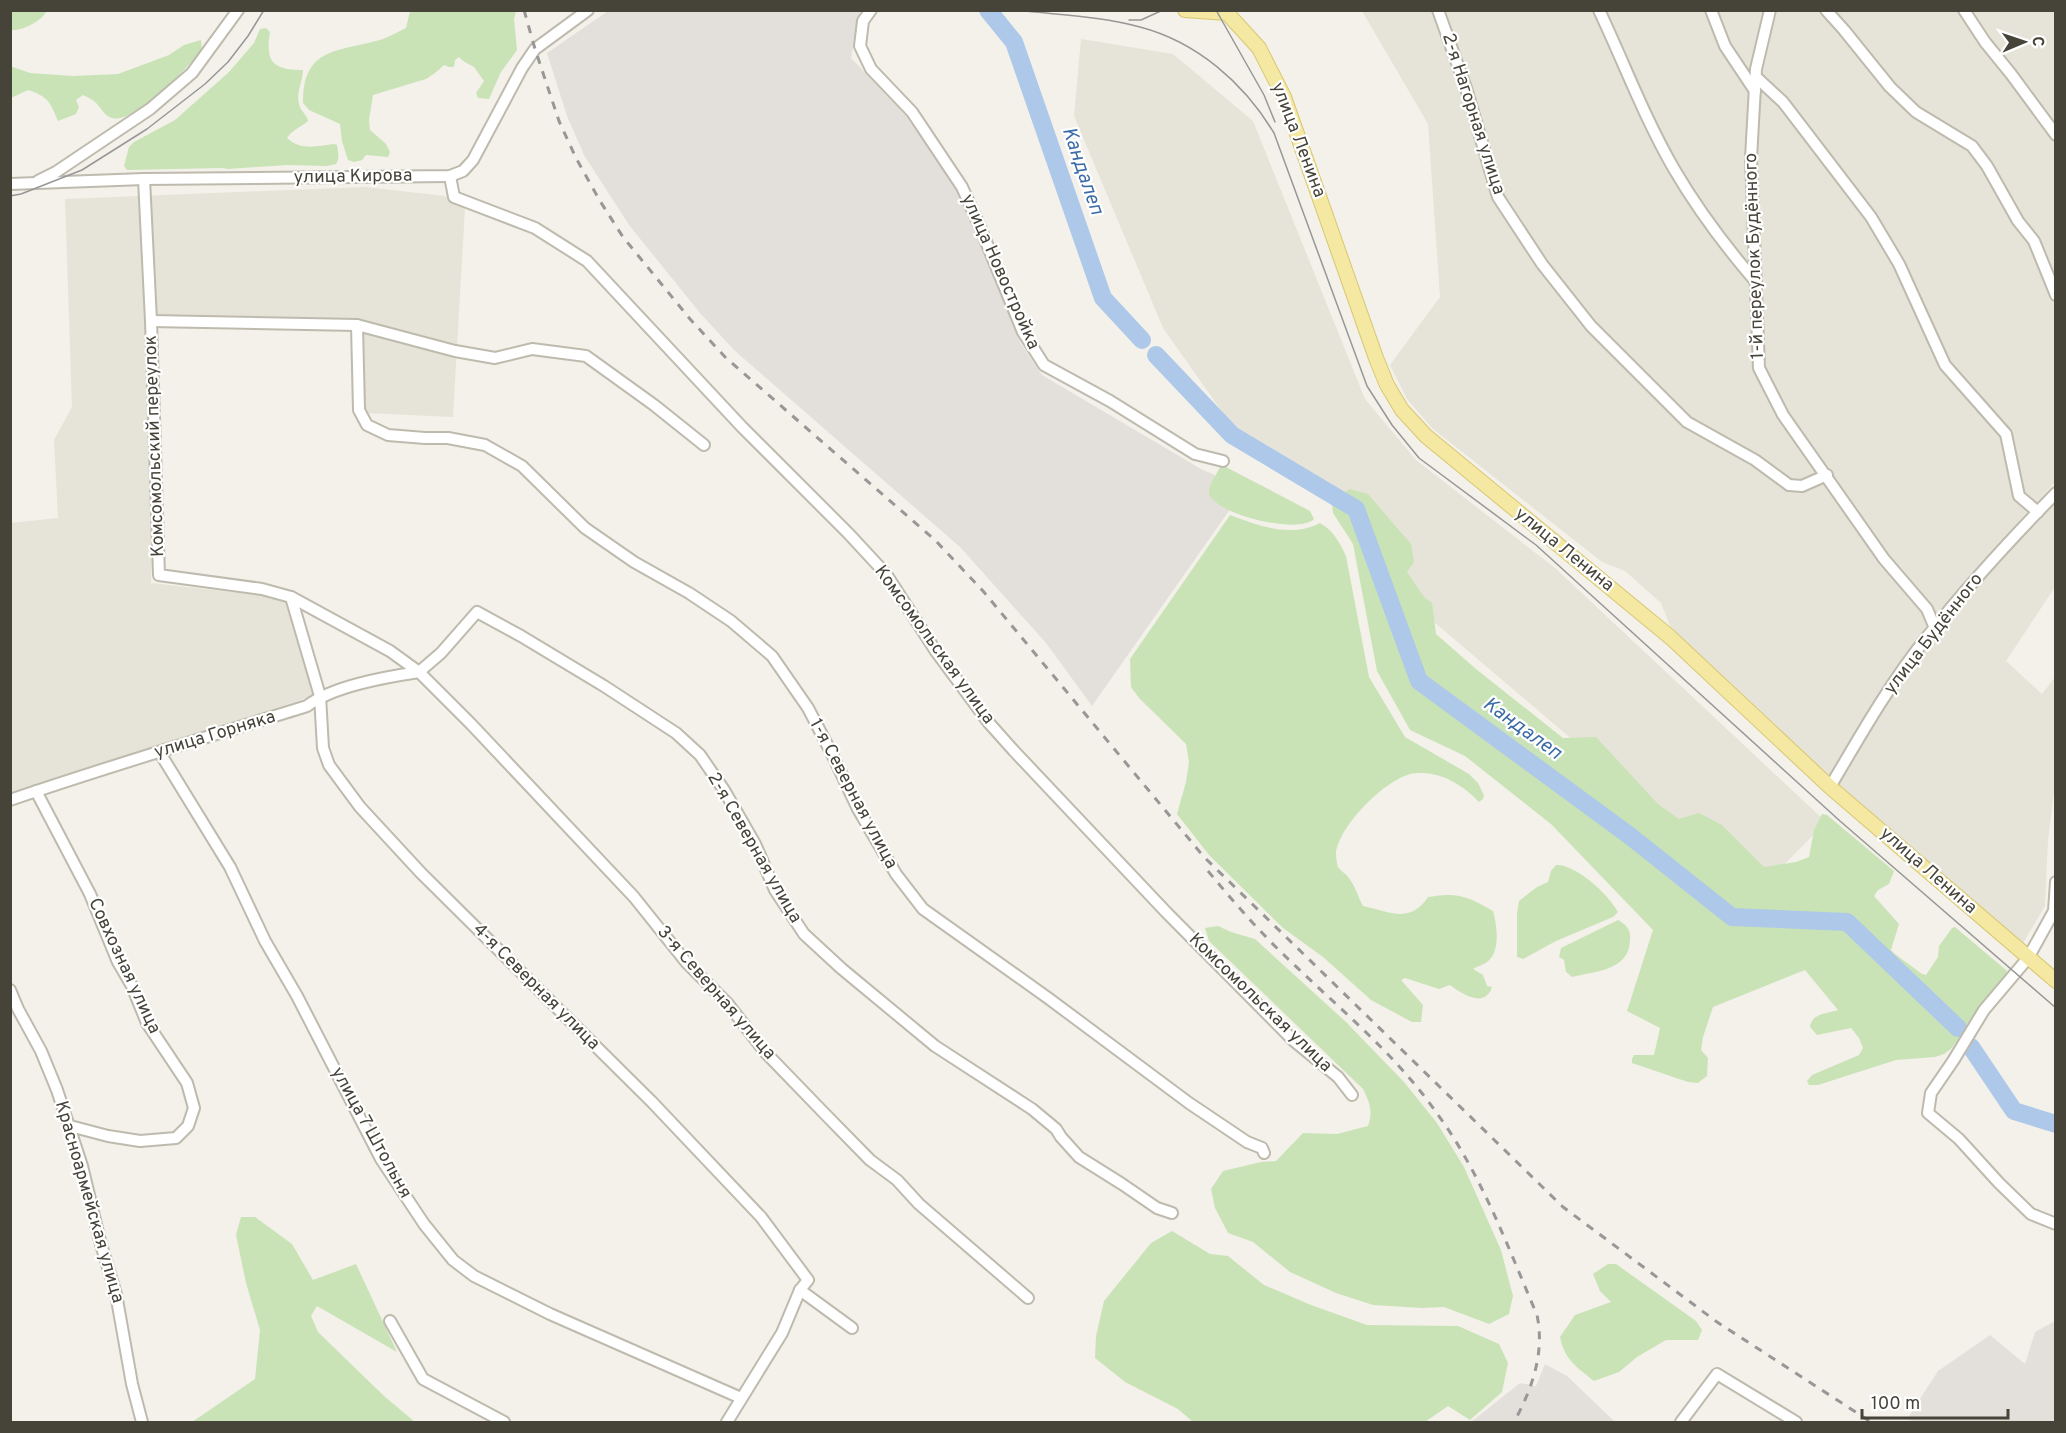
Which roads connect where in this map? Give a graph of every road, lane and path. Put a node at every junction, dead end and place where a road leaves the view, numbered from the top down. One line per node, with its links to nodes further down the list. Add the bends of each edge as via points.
1 (238, 10): 17 (street, улица Кирова, via 192,73 150,109)
2 (588, 10): 15 (street, via 535,49 473,159 463,171)
3 (871, 10): 24 (street, улица Новостройка, via 863,21 860,46 871,69 912,112 962,188 1023,332 1044,365 1196,454)
4 (1185, 10): 11 (main road)
5 (1438, 10): 25 (street, 2-я Нагорная улица, via 1498,197 1542,264 1591,326 1687,422 1755,460 1789,485 1802,486)
6 (1599, 10): 19 (street, via 1673,168 1702,215)
7 (1711, 10): 13 (street, via 1725,46)
8 (1770, 10): 12 (street, 1-й переулок Будённого)
9 (1826, 10): 20 (street, via 1916,112 1972,146 2034,241)
10 (1964, 10): 14 (street)
11 (1226, 12): 33 (main road, улица Ленина, via 1259,48 1284,98 1376,358 1402,410 1452,459 1670,637)
12 (1756, 77): 13 (street, 1-й переулок Будённого); 27 (street, via 1783,102 1871,217 1899,264 1945,365 2006,434 2019,496)
13 (1755, 91): 19 (street, 1-й переулок Будённого, via 1751,158)
14 (2055, 135)
15 (450, 176): 16 (street, улица Кирова); 40 (street, Комсомольская улица, via 454,197 535,228 587,261 885,574 935,650 1014,751 1166,912 1294,1041 1338,1077)
16 (144, 179): 17 (street, улица Кирова); 21 (street, Комсомольский переулок)
17 (36, 182): 18 (street, улица Кирова)
18 (10, 184)
19 (1756, 282): 25 (street, 1-й переулок Будённого, via 1759,368 1783,415)
20 (2055, 295)
21 (151, 321): 22 (street); 28 (street, Комсомольский переулок, via 159,575 262,589)
22 (357, 325): 23 (street, via 495,358 532,349 586,356); 42 (street, 1-я Северная улица, via 359,410 367,425 388,435 448,438 485,445 522,466 585,528 731,621 772,656 808,708 858,809 896,874 923,909)
23 (704, 445)
24 (1223, 461)
25 (1827, 475): 29 (street, 1-й переулок Будённого, via 1884,559 1928,609)
26 (2055, 493): 27 (street, улица Будённого)
27 (2038, 512): 29 (street, улица Будённого)
28 (291, 597): 30 (street, Комсомольский переулок, via 381,646); 31 (street, 4-я Северная улица)
29 (1935, 628): 33 (street, улица Будённого, via 1881,702)
30 (419, 672): 31 (street, улица Горняка); 43 (street, 2-я Северная улица, via 477,612 676,733 700,755 724,790 755,844 775,890 804,934 935,1046 1032,1109 1056,1129 1079,1157 1156,1208); 46 (street, 3-я Северная улица, via 633,897 765,1052 824,1113 870,1160)
31 (320, 696): 32 (street, улица Горняка, via 307,706); 45 (street, 4-я Северная улица, via 323,748 329,765 360,807 761,1217 808,1280)
32 (160, 753): 34 (street, улица Горняка); 49 (street, улица 7 Штольня, via 230,867 381,1160 453,1260 474,1276 550,1314)
33 (1830, 787): 37 (main road, улица Ленина)
34 (36, 791): 35 (street, улица Горняка); 41 (street, Совхозная улица, via 90,894 147,1023 187,1083 194,1108 188,1126 176,1138 140,1141)
35 (10, 800)
36 (2055, 882): 37 (street, via 2054,911)
37 (2028, 958): 38 (main road, улица Ленина); 44 (street, via 1984,1010 1931,1092 1928,1113 1959,1139 2031,1214)
38 (2055, 981)
39 (10, 990): 41 (street, Красноармейская улица, via 41,1051)
40 (1352, 1095)
41 (70, 1126): 50 (street, Красноармейская улица, via 116,1294)
42 (1264, 1153)
43 (1172, 1213)
44 (2055, 1224)
45 (800, 1290): 48 (street); 49 (street, via 782,1334)
46 (1028, 1298)
47 (390, 1321): 51 (street, via 423,1379)
48 (852, 1328)
49 (741, 1398): 52 (street)
50 (142, 1422)
51 (504, 1422)
52 (727, 1422)
53 (1682, 1422): 54 (street, via 1717,1374)
54 (1796, 1422)

